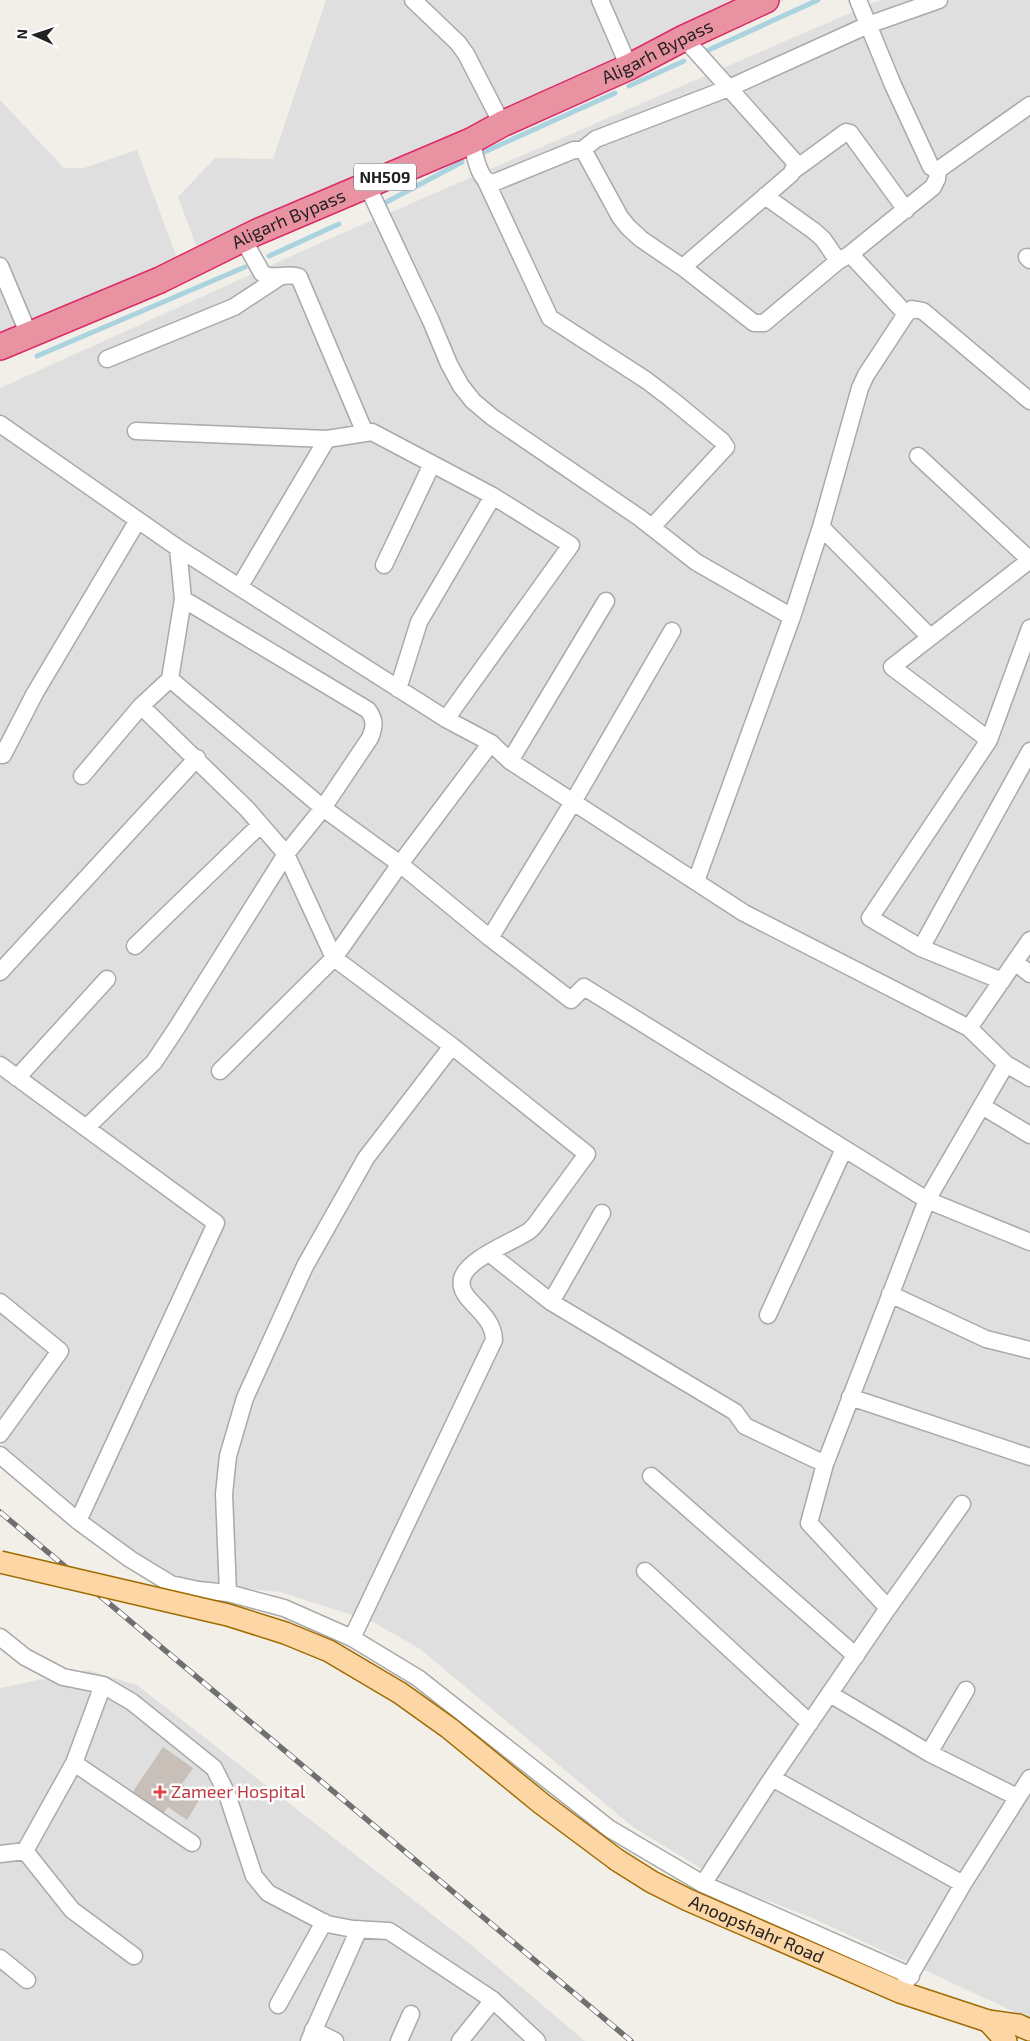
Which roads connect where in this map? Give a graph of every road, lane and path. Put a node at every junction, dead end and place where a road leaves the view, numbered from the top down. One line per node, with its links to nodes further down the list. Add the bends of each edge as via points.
1 (413, 0): 11 (street, via 466,54)
2 (600, 0): 8 (street)
3 (766, 0): 7 (highway, Aligarh Bypass / NH509)
4 (858, 0): 6 (street)
5 (939, 0): 6 (street)
6 (868, 25): 9 (street); 15 (street, via 931,167)
7 (684, 38): 8 (highway, Aligarh Bypass / NH509); 9 (street)
8 (629, 67): 11 (highway, Aligarh Bypass / NH509)
9 (729, 88): 13 (street, via 596,139); 14 (street, via 795,162)
10 (1030, 104): 15 (street)
11 (502, 124): 12 (highway, Aligarh Bypass / NH509)
12 (471, 141): 16 (street); 17 (highway, Aligarh Bypass / NH509)
13 (582, 150): 16 (street, via 574,150 493,184); 23 (street, via 628,228)
14 (794, 170): 18 (street); 19 (street, via 846,132 850,133)
15 (938, 170): 19 (street, via 933,187)
16 (486, 181): 38 (street, via 550,318 665,394 726,447)
17 (367, 185): 20 (highway, Aligarh Bypass / NH509); 38 (street, via 449,364 473,400 492,417)
18 (765, 196): 21 (street, via 814,231); 23 (street)
19 (906, 210): 21 (street)
20 (243, 239): 24 (street, via 262,274); 26 (highway, Aligarh Bypass / NH509, via 160,280)
21 (844, 258): 23 (street, via 760,324 750,321); 25 (street, via 853,258)
22 (0, 266): 26 (street)
23 (682, 268)
24 (280, 276): 28 (street, via 234,307); 32 (street, via 299,277)
25 (906, 314): 29 (street, via 912,309 923,311); 39 (street, via 860,388)
26 (29, 335): 27 (highway, Aligarh Bypass / NH509)
27 (0, 347)
28 (107, 359)
29 (1030, 401)
30 (0, 424): 37 (street)
31 (136, 431): 33 (street)
32 (365, 433): 33 (street); 35 (street, via 372,432)
33 (327, 439): 43 (street)
34 (918, 456): 41 (street)
35 (432, 464): 36 (street); 42 (street)
36 (494, 496): 51 (street, via 419,622); 53 (street, via 571,545)
37 (138, 520): 40 (street); 58 (street, via 35,693)
38 (652, 527): 46 (street, via 696,562)
39 (820, 527): 46 (street); 49 (street)
40 (178, 548): 43 (street); 44 (street)
41 (1030, 560): 49 (street)
42 (384, 565)
43 (240, 586): 51 (street)
44 (183, 599): 50 (street); 62 (street, via 368,710 374,718 370,738)
45 (606, 601): 59 (street)
46 (792, 617): 66 (street)
47 (1030, 628): 54 (street)
48 (672, 631): 61 (street)
49 (930, 637): 54 (street, via 892,667)
50 (170, 679): 52 (street); 62 (street)
51 (398, 688): 53 (street)
52 (141, 706): 57 (street); 60 (street)
53 (446, 719): 55 (street)
54 (989, 740): 70 (street, via 870,918)
55 (491, 742): 59 (street); 65 (street)
56 (1030, 751): 70 (street)
57 (197, 758): 63 (street); 73 (street)
58 (1, 759)
59 (510, 761): 61 (street)
60 (82, 776)
61 (573, 802): 66 (street); 67 (street)
62 (322, 808): 64 (street); 65 (street)
63 (260, 825): 64 (street); 69 (street)
64 (286, 854): 71 (street); 85 (street, via 154,1062)
65 (400, 864): 67 (street); 71 (street)
66 (696, 881): 77 (street, via 744,912)
67 (490, 938): 87 (street, via 571,1000 584,987)
68 (1030, 940): 72 (street)
69 (135, 946)
70 (921, 948): 76 (street)
71 (334, 958): 78 (street); 81 (street)
72 (1015, 962): 74 (street); 76 (street)
73 (0, 972)
74 (1030, 974)
75 (107, 979): 82 (street)
76 (1002, 981): 77 (street)
77 (970, 1028): 79 (street)
78 (452, 1046): 91 (street, via 587,1154 531,1230); 107 (street, via 366,1158 305,1266 245,1398 228,1456 224,1494)
79 (1006, 1064): 83 (street); 84 (street)
80 (0, 1065): 82 (street)
81 (220, 1071)
82 (17, 1078): 85 (street)
83 (1030, 1078)
84 (982, 1106): 86 (street); 88 (street)
85 (86, 1128): 104 (street, via 216,1224)
86 (1030, 1135)
87 (844, 1149): 88 (street); 95 (street)
88 (927, 1200): 90 (street); 92 (street)
89 (602, 1214): 94 (street)
90 (1030, 1242)
91 (489, 1253): 94 (street); 110 (street, via 466,1269 461,1280 464,1294 489,1320 494,1340)
92 (890, 1294): 96 (street, via 986,1339); 97 (street)
93 (0, 1302): 98 (street, via 60,1351)
94 (551, 1302): 101 (street, via 734,1412 745,1426)
95 (768, 1315)
96 (1030, 1350)
97 (850, 1397): 100 (street); 101 (street)
98 (0, 1434)
99 (0, 1455): 104 (street)
100 (1030, 1457)
101 (825, 1464): 108 (street, via 809,1523)
102 (651, 1476): 111 (street)
103 (962, 1504): 108 (street)
104 (78, 1521): 107 (street, via 171,1584)
105 (0, 1562): 131 (main road, Anoopshahr Road, bridge, via 228,1614 329,1651 400,1693 449,1728 542,1804 652,1882 688,1900)
106 (645, 1571): 115 (street)
107 (228, 1593): 110 (street, via 284,1608)
108 (888, 1608): 111 (street)
109 (0, 1637): 112 (street, via 25,1657 63,1677)
110 (352, 1638): 124 (street, via 418,1678 610,1829)
111 (856, 1656): 114 (street)
112 (102, 1685): 117 (street); 126 (street, via 132,1702 214,1768 227,1794 254,1876 268,1893)
113 (966, 1690): 116 (street)
114 (830, 1694): 115 (street); 116 (street)
115 (810, 1723): 118 (street)
116 (929, 1753): 120 (street)
117 (74, 1764): 121 (street); 122 (street)
118 (772, 1778): 124 (street); 125 (street)
119 (1030, 1778): 120 (street)
120 (1017, 1797): 125 (street)
121 (192, 1843)
122 (25, 1851): 123 (street); 128 (street, via 72,1910)
123 (0, 1854)
124 (703, 1884): 131 (street)
125 (963, 1884): 131 (street)
126 (324, 1922): 127 (street); 133 (street)
127 (359, 1929): 132 (street, via 389,1931); 137 (street)
128 (134, 1956)
129 (0, 1958): 130 (street)
130 (27, 1980)
131 (905, 1984): 135 (main road, Anoopshahr Road)
132 (493, 2000): 140 (street); 141 (street)
133 (278, 2005)
134 (411, 2014): 139 (street)
135 (988, 2021): 136 (main road, Anoopshahr Road, via 1018,2024); 142 (main road)
136 (1030, 2030)
137 (311, 2036): 138 (street)
138 (335, 2041)
139 (399, 2041)
140 (460, 2041)
141 (537, 2041)
142 (1006, 2041)

